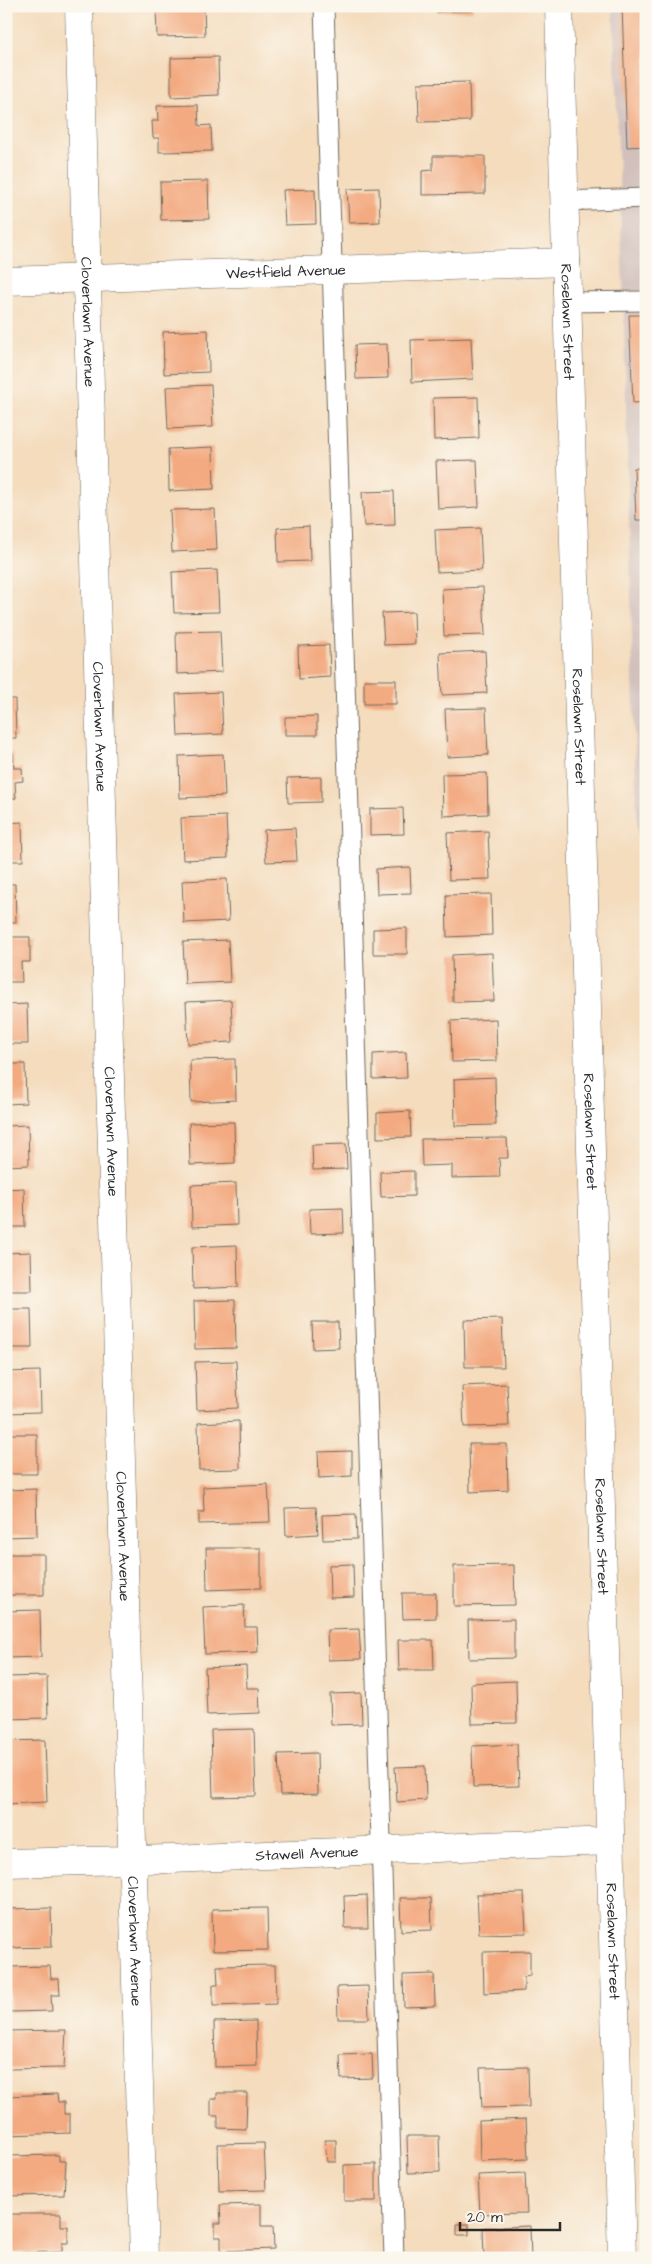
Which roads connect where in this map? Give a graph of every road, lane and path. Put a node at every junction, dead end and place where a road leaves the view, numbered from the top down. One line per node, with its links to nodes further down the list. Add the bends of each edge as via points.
1 (79, 6): 8 (street, Cloverlawn Avenue)
2 (324, 6): 7 (lane)
3 (559, 6): 5 (street, Roselawn Street)
4 (646, 198): 5 (lane)
5 (565, 201): 6 (street, Roselawn Street)
6 (566, 262): 7 (street, Westfield Avenue); 11 (street, Roselawn Street)
7 (332, 271): 8 (street, Westfield Avenue); 13 (lane)
8 (86, 279): 9 (street, Westfield Avenue); 14 (street, Cloverlawn Avenue)
9 (6, 281)
10 (646, 301): 11 (lane)
11 (568, 302): 12 (street, Roselawn Street)
12 (609, 1841): 13 (street, Stawell Avenue); 18 (street, Roselawn Street)
13 (381, 1850): 14 (street, Stawell Avenue); 17 (lane)
14 (133, 1859): 15 (street, Stawell Avenue); 16 (street, Cloverlawn Avenue)
15 (6, 1863)
16 (144, 2258)
17 (394, 2258)
18 (622, 2258)

